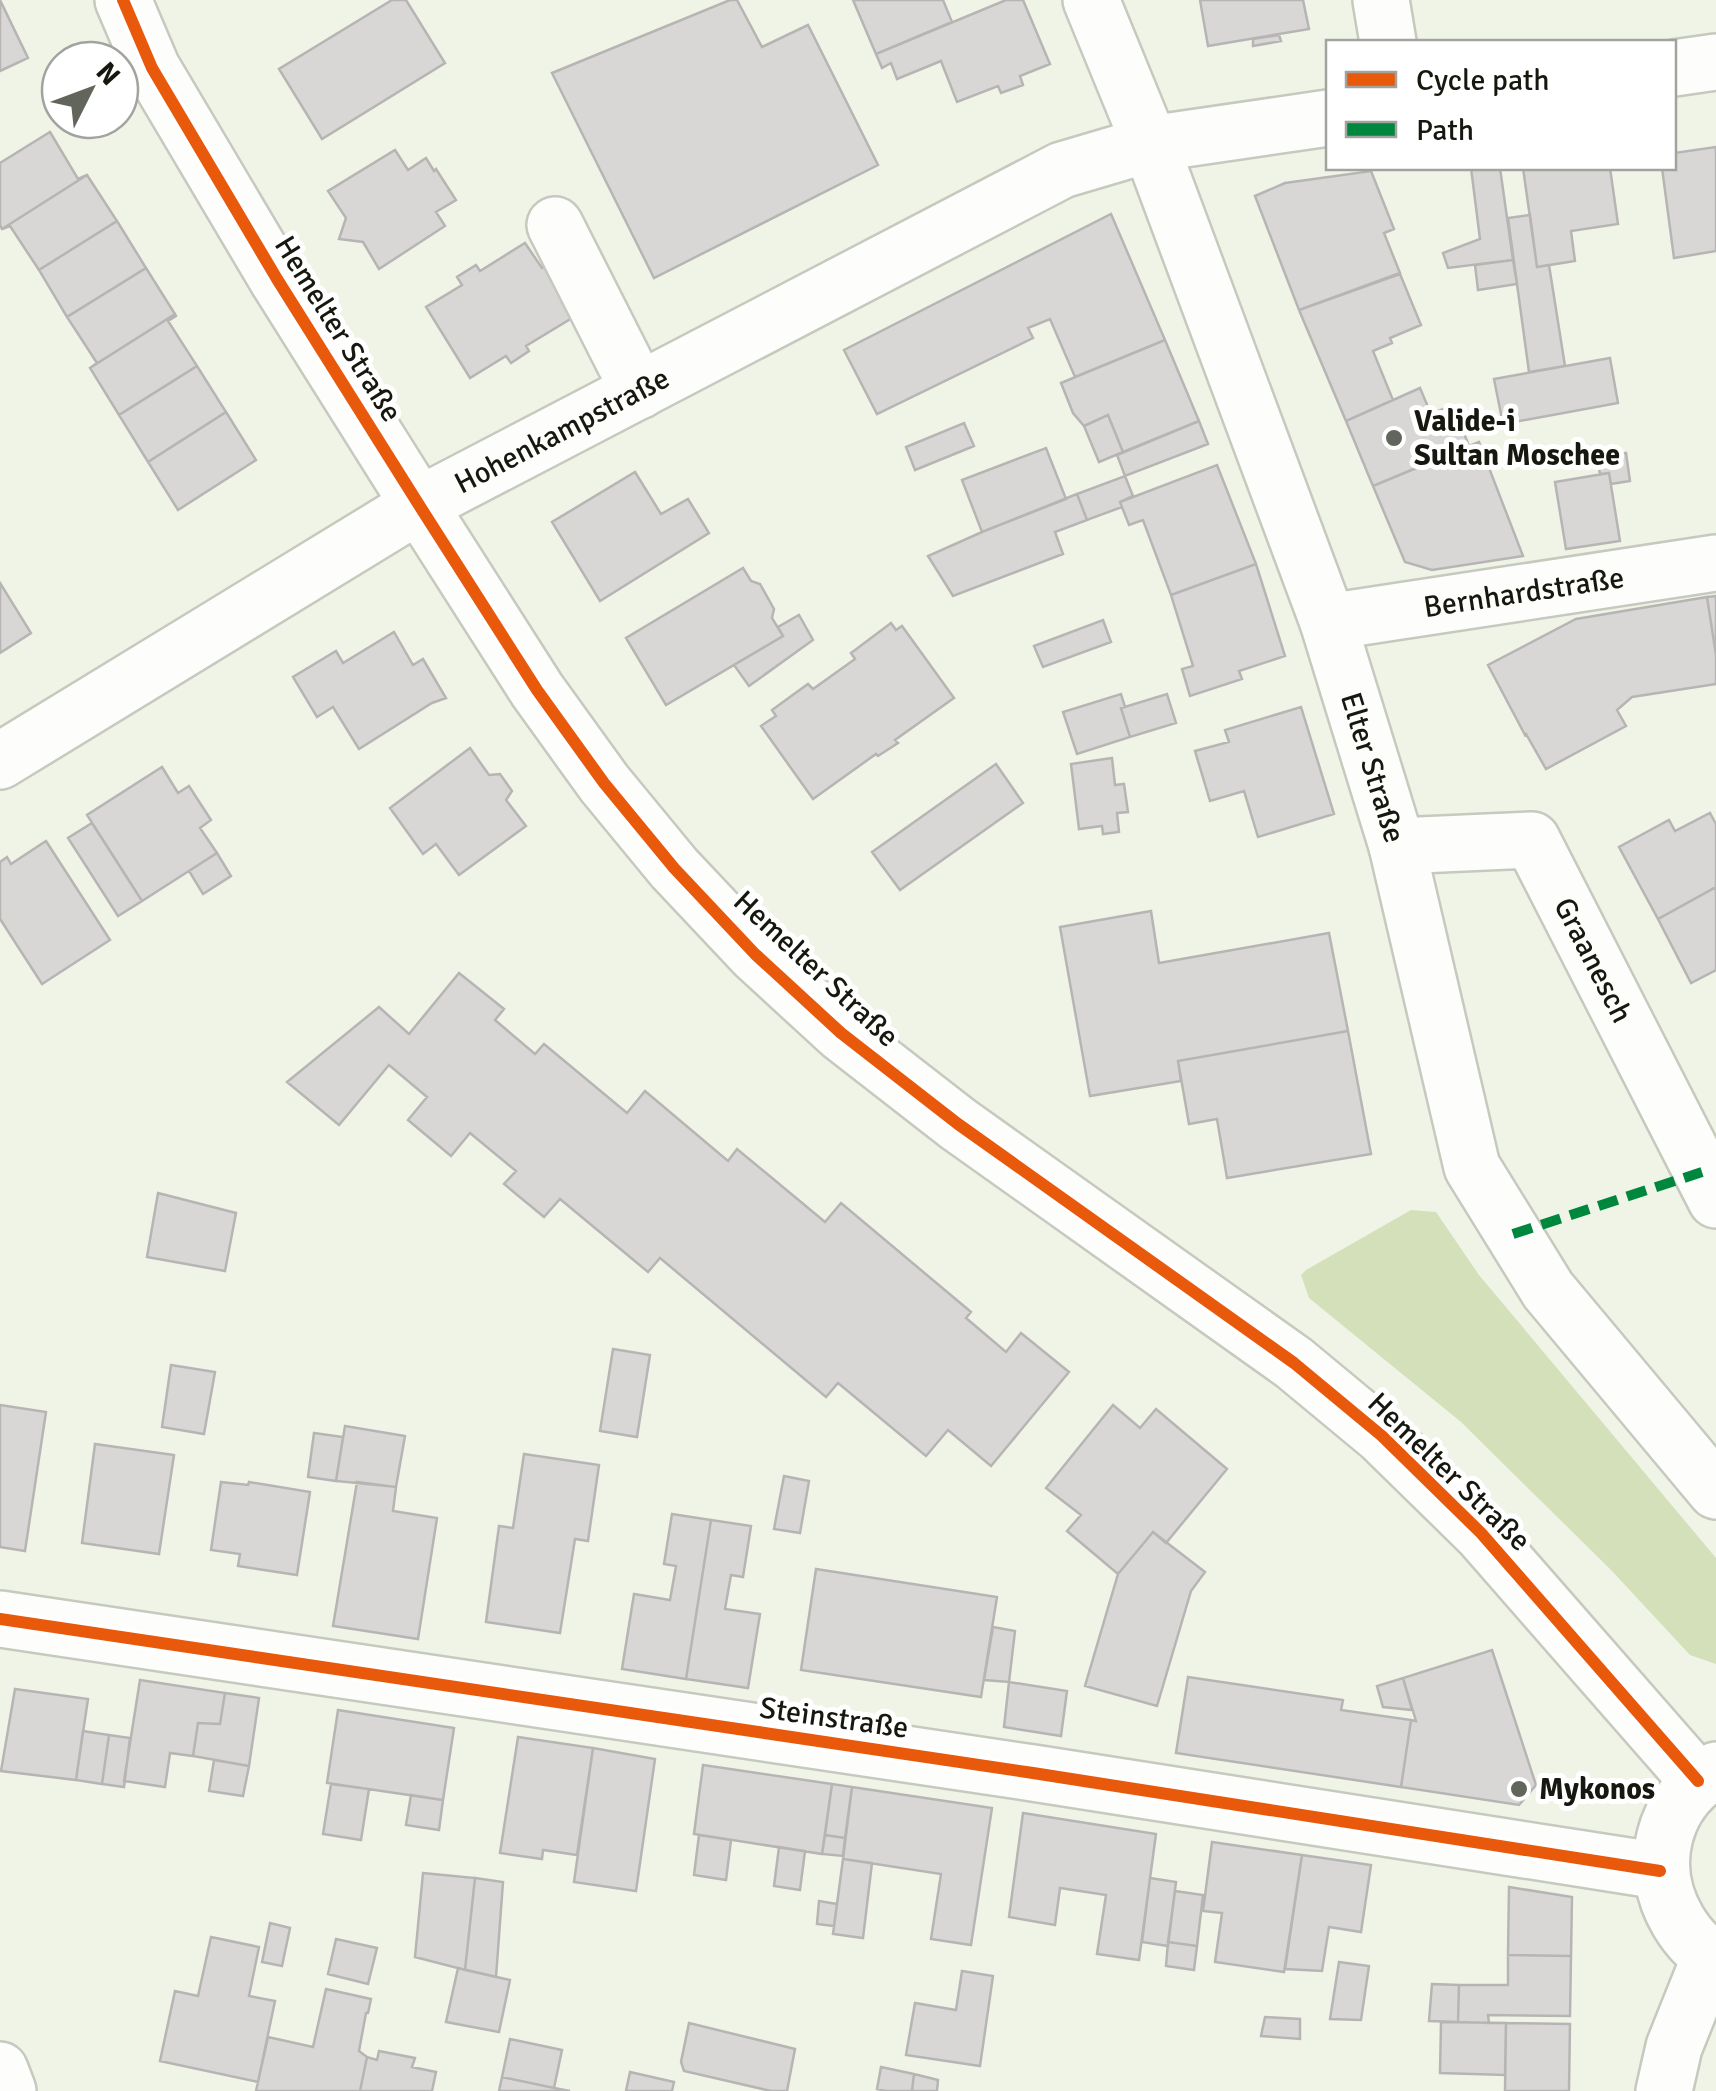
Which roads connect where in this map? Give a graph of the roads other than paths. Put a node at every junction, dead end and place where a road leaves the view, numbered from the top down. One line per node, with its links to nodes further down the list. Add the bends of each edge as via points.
1 (122, 0): 11 (street, Hemelter Straße, via 161,84)
2 (1091, 0): 8 (street, Elter Straße)
3 (1380, 0): 4 (street)
4 (1388, 40)
5 (1716, 62): 6 (street)
6 (1676, 68)
7 (1326, 118): 8 (street, Hohenkampstraße)
8 (1150, 144): 10 (street, Hohenkampstraße, via 1062,170); 13 (street, Elter Straße)
9 (555, 225): 10 (street)
10 (638, 391): 11 (street, Hohenkampstraße)
11 (419, 505): 14 (street, Hohenkampstraße); 19 (street, Hemelter Straße, via 604,783 755,954 958,1124 1294,1363 1382,1436)
12 (1716, 562): 13 (street, Bernhardstraße)
13 (1328, 622): 15 (street, Elter Straße)
14 (0, 762)
15 (1397, 846): 16 (street, Graanesch, via 1532,840); 17 (street, Elter Straße, via 1472,1167 1548,1290)
16 (1716, 1200)
17 (1716, 1491)
18 (0, 1620): 20 (street, Steinstraße)
19 (1707, 1775): 20 (street, via 1676,1806)
20 (1660, 1871): 21 (street, via 1668,1904 1686,1934)
21 (1713, 1958): 24 (street, via 1674,2047)
22 (0, 2070): 23 (street)
23 (8, 2091)
24 (1664, 2091)

